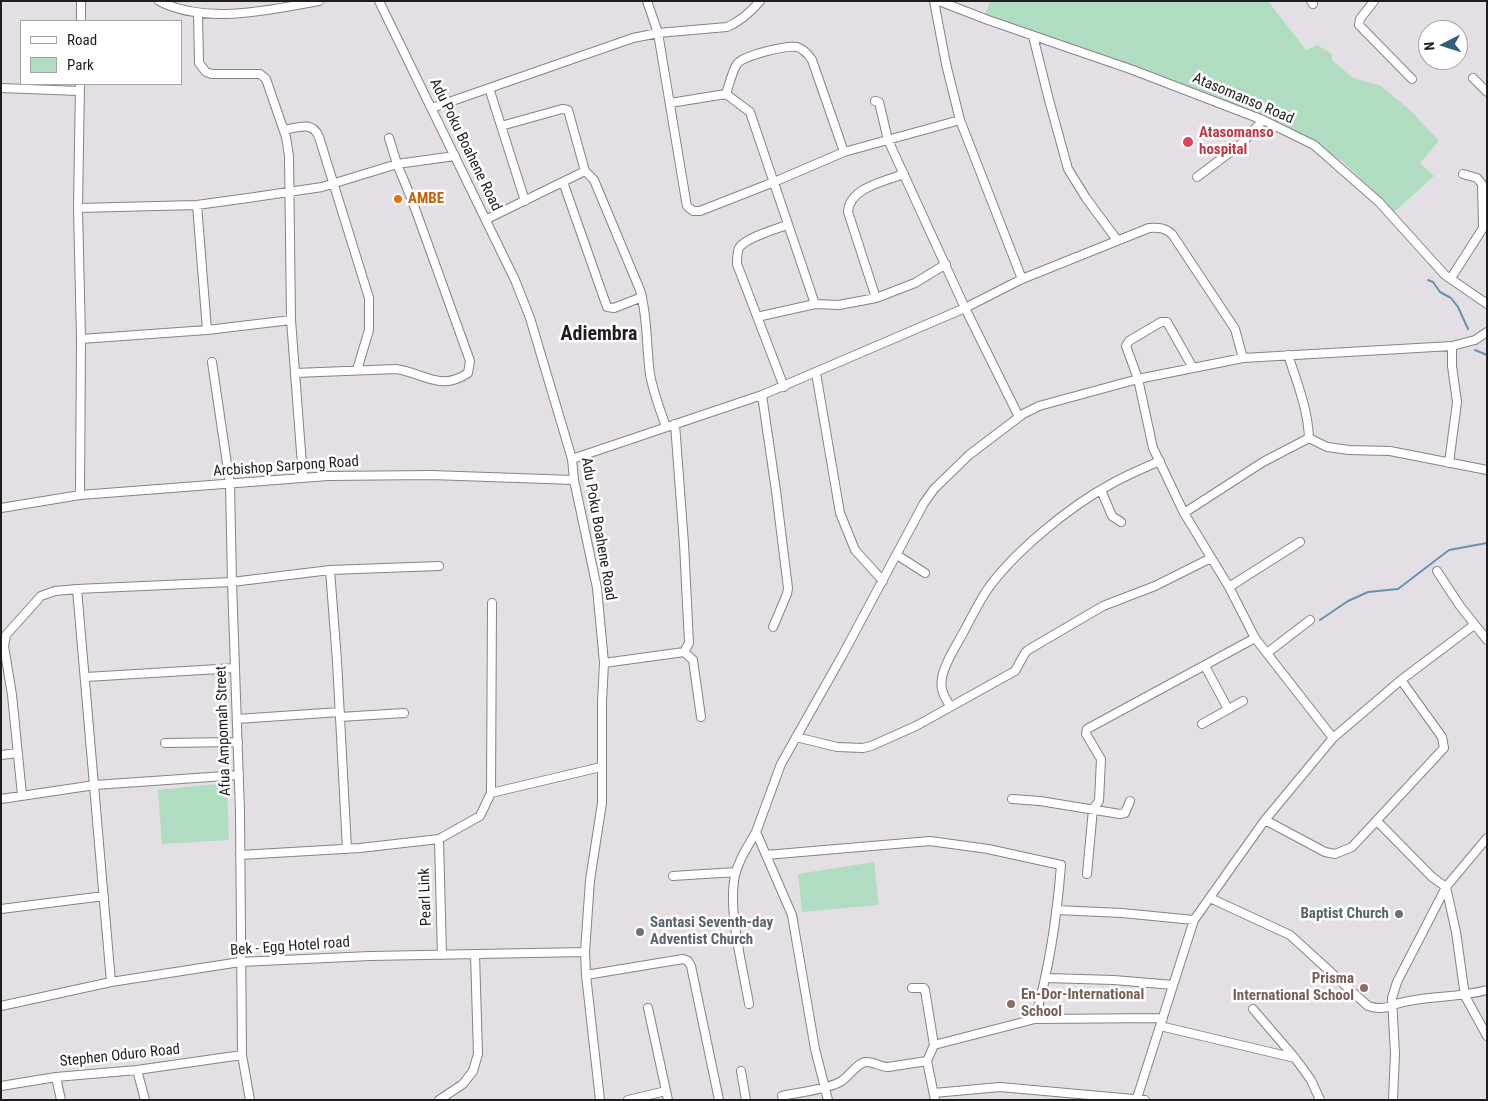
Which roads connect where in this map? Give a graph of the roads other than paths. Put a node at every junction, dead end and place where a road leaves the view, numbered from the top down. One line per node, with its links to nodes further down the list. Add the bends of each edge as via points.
1 (81, 1): 11 (street)
2 (159, 1): 10 (street)
3 (320, 1): 10 (street, via 227,14)
4 (379, 1): 23 (street, Adu Poku Boahene Road)
5 (647, 1): 12 (street)
6 (760, 1): 12 (street, via 749,14 727,27)
7 (934, 1): 24 (street)
8 (939, 1): 13 (street, Atasomanso Road)
9 (1374, 1): 14 (street, via 1359,25)
10 (198, 13): 26 (street, via 200,65 212,74 263,76 269,83)
11 (81, 20)
12 (658, 33): 18 (street, via 633,38); 22 (street)
13 (1033, 36): 25 (street, Atasomanso Road); 47 (street, via 1068,170)
14 (1412, 78)
15 (1473, 78): 19 (street)
16 (80, 87): 17 (street); 43 (street)
17 (1, 88)
18 (489, 88): 23 (street); 27 (street)
19 (1487, 92)
20 (726, 94): 22 (street); 30 (street, via 741,61 756,54 794,47 804,50 812,60); 38 (street, via 752,116)
21 (874, 100): 29 (street, via 879,102)
22 (670, 103): 38 (street, via 689,208 700,211)
23 (432, 108): 31 (street, Adu Poku Boahene Road)
24 (960, 120): 29 (street); 50 (street)
25 (1263, 120): 36 (street, via 1241,144); 49 (street, Atasomanso Road, via 1314,145 1332,160 1379,202)
26 (281, 123): 39 (street, via 285,130 306,126 315,129); 40 (street, via 288,147)
27 (501, 126): 33 (street, via 565,108); 41 (street)
28 (389, 138): 32 (street)
29 (888, 140): 30 (street); 34 (street)
30 (844, 152): 38 (street)
31 (455, 156): 32 (street); 44 (street, Adu Poku Boahene Road)
32 (397, 164): 39 (street); 66 (street, via 470,362 470,370 466,376 450,382 439,382 405,371)
33 (585, 171): 37 (street); 51 (street, via 594,180)
34 (904, 174): 48 (street); 52 (street, via 861,191 848,205)
35 (1463, 174): 46 (street, via 1481,180)
36 (1197, 178)
37 (563, 182): 41 (street); 51 (street, via 608,307 614,308)
38 (774, 182): 45 (street)
39 (333, 184): 40 (street); 66 (street, via 368,298 369,330)
40 (290, 192): 42 (street); 57 (street)
41 (525, 200): 44 (street)
42 (197, 205): 43 (street); 58 (street)
43 (78, 208): 60 (street)
44 (487, 219): 76 (street, Adu Poku Boahene Road, via 530,318)
45 (788, 225): 53 (street); 56 (street, via 747,241 739,249 738,264)
46 (1485, 225): 49 (street)
47 (1117, 240): 50 (street); 63 (street, via 1149,228 1159,227 1172,234 1235,329)
48 (946, 264): 52 (street, via 915,283); 55 (street)
49 (1451, 278): 54 (street, Atasomanso Road)
50 (1022, 279): 55 (street)
51 (642, 297): 74 (street, via 650,373)
52 (876, 298): 53 (street, via 839,305)
53 (815, 304): 56 (street)
54 (1487, 304)
55 (966, 308): 68 (street); 72 (street)
56 (757, 317): 70 (street)
57 (291, 320): 58 (street); 67 (street)
58 (207, 330): 60 (street)
59 (1487, 332): 61 (street, via 1475,340)
60 (80, 339): 84 (street)
61 (1452, 346): 62 (street); 78 (street, via 1457,402)
62 (1288, 355): 63 (street); 75 (street, via 1302,398)
63 (1244, 358): 65 (street)
64 (212, 362): 82 (street, Afua Ampomah Street)
65 (1193, 368): 69 (street); 69 (street, via 1170,324 1164,321 1127,343)
66 (357, 370): 67 (street)
67 (295, 373): 80 (street)
68 (816, 373): 70 (street); 95 (street, via 840,513 855,550)
69 (1138, 379): 72 (street, via 1039,406); 77 (street, via 1150,435)
70 (784, 386): 71 (street)
71 (762, 395): 73 (street); 102 (street, via 788,588)
72 (1019, 417): 89 (street, via 970,455 934,489)
73 (675, 424): 74 (street); 105 (street, via 689,643)
74 (666, 427): 76 (street)
75 (1309, 438): 78 (street, via 1328,447 1390,451); 86 (street, via 1263,462)
76 (572, 459): 81 (street, Adu Poku Boahene Road)
77 (1160, 461): 83 (street); 86 (street)
78 (1449, 463): 79 (street)
79 (1487, 470)
80 (303, 478): 81 (street, Arcbishop Sarpong Road, via 431,474); 82 (street, Arcbishop Sarpong Road)
81 (574, 480): 107 (street, Adu Poku Boahene Road, via 596,588)
82 (230, 484): 84 (street, Arcbishop Sarpong Road); 96 (street, Afua Ampomah Street)
83 (1101, 490): 87 (street, via 1112,516); 113 (street, via 1082,501 1041,535 986,592 949,658 941,681 942,692)
84 (80, 495): 85 (street, Arcbishop Sarpong Road)
85 (1, 508)
86 (1184, 513): 90 (street)
87 (1121, 522)
88 (1300, 542): 97 (street)
89 (896, 554): 94 (street); 95 (street)
90 (1212, 558): 97 (street); 113 (street, via 1095,611 1028,650 1015,671)
91 (439, 566): 92 (street)
92 (330, 570): 96 (street); 116 (street)
93 (1437, 571): 101 (street)
94 (925, 573)
95 (883, 581): 120 (street)
96 (232, 582): 98 (street); 109 (street, Afua Ampomah Street)
97 (1229, 586): 103 (street)
98 (78, 589): 110 (street); 124 (street, via 41,596 6,636 4,646)
99 (492, 603): 129 (street)
100 (1310, 620): 106 (street)
101 (1474, 626): 104 (street); 111 (street)
102 (773, 627)
103 (1255, 638): 106 (street); 108 (street)
104 (1487, 640)
105 (684, 652): 107 (street); 117 (street, via 693,660)
106 (1267, 653): 121 (street)
107 (604, 664): 126 (street, Adu Poku Boahene Road)
108 (1205, 666): 114 (street); 134 (street, via 1088,727 1086,734 1100,759 1099,800)
109 (235, 668): 110 (street); 118 (street, Afua Ampomah Street)
110 (86, 677): 128 (street)
111 (1401, 680): 121 (street); 136 (street, via 1442,737 1444,748)
112 (1243, 701): 114 (street)
113 (950, 706): 120 (street, via 916,726 863,748 837,747)
114 (1228, 709): 119 (street)
115 (404, 713): 116 (street)
116 (340, 714): 118 (street); 140 (street)
117 (701, 717)
118 (237, 719): 122 (street, Afua Ampomah Street)
119 (1202, 724)
120 (796, 737): 137 (street, via 781,764)
121 (1333, 738): 135 (street)
122 (238, 742): 123 (street); 127 (street, Afua Ampomah Street)
123 (165, 743)
124 (18, 753): 125 (street); 130 (street)
125 (1, 755)
126 (601, 767): 129 (street); 152 (street, Adu Poku Boahene Road, via 602,803 590,880)
127 (239, 775): 128 (street); 141 (street, Afua Ampomah Street)
128 (95, 785): 130 (street); 147 (street)
129 (491, 793): 139 (street, via 480,816)
130 (22, 795): 132 (street)
131 (1012, 798): 134 (street)
132 (1, 799)
133 (1130, 801): 134 (street, via 1123,814)
134 (1093, 809): 144 (street)
135 (1265, 820): 136 (street, via 1329,854 1352,847); 148 (street)
136 (1377, 821): 146 (street)
137 (756, 832): 142 (street); 143 (street)
138 (1487, 838): 146 (street)
139 (439, 839): 140 (street); 154 (street, Pearl Link)
140 (347, 849): 141 (street)
141 (240, 855): 155 (street, Afua Ampomah Street)
142 (766, 855): 150 (street, via 930,841 988,849 1061,865); 180 (street, via 792,915 815,1049)
143 (736, 872): 145 (street); 163 (street, via 733,914)
144 (1087, 874)
145 (673, 876)
146 (1446, 887): 162 (street); 165 (street, via 1397,982)
147 (104, 896): 149 (street); 158 (street)
148 (1210, 898): 151 (street); 165 (street, via 1290,935 1368,1006 1378,1009)
149 (1, 909)
150 (1056, 910): 151 (street); 157 (street)
151 (1194, 920): 159 (street)
152 (585, 952): 153 (street, Bek - Egg Hotel road); 156 (street, Adu Poku Boahene Road)
153 (475, 954): 154 (street, Bek - Egg Hotel road); 188 (street, via 478,1054 473,1070 463,1084)
154 (442, 955): 155 (street, Bek - Egg Hotel road)
155 (240, 962): 158 (street, Bek - Egg Hotel road); 173 (street, Afua Ampomah Street)
156 (586, 976): 189 (street, Adu Poku Boahene Road); 191 (street, via 688,961)
157 (1046, 978): 159 (street); 169 (street)
158 (111, 982): 164 (street, Bek - Egg Hotel road)
159 (1173, 985): 168 (street)
160 (912, 988): 172 (street, via 925,990)
161 (1487, 990): 162 (street)
162 (1465, 996): 165 (street, via 1407,1001); 171 (street)
163 (749, 1004)
164 (1, 1006)
165 (1393, 1006): 195 (street)
166 (648, 1008): 181 (street)
167 (1253, 1009): 174 (street)
168 (1163, 1018): 169 (street); 170 (street)
169 (1035, 1019): 172 (street)
170 (1160, 1026): 174 (street); 184 (street)
171 (1487, 1036)
172 (934, 1045): 175 (street)
173 (242, 1055): 176 (street, Stephen Oduro Road); 187 (street, Afua Ampomah Street)
174 (1296, 1058): 194 (street)
175 (928, 1061): 180 (street, via 888,1067 865,1062 849,1078); 183 (street)
176 (137, 1070): 178 (street, Stephen Oduro Road); 186 (street)
177 (741, 1071): 192 (street)
178 (56, 1077): 179 (street, Stephen Oduro Road); 185 (street)
179 (1, 1086)
180 (826, 1086): 182 (street); 193 (street)
181 (667, 1096): 190 (street)
182 (782, 1096)
183 (935, 1096): 184 (street, via 1000,1087)
184 (1141, 1099)
185 (61, 1100)
186 (145, 1100)
187 (250, 1100)
188 (440, 1100)
189 (600, 1100)
190 (628, 1100)
191 (719, 1100)
192 (746, 1100)
193 (828, 1100)
194 (1320, 1100)
195 (1393, 1100)

